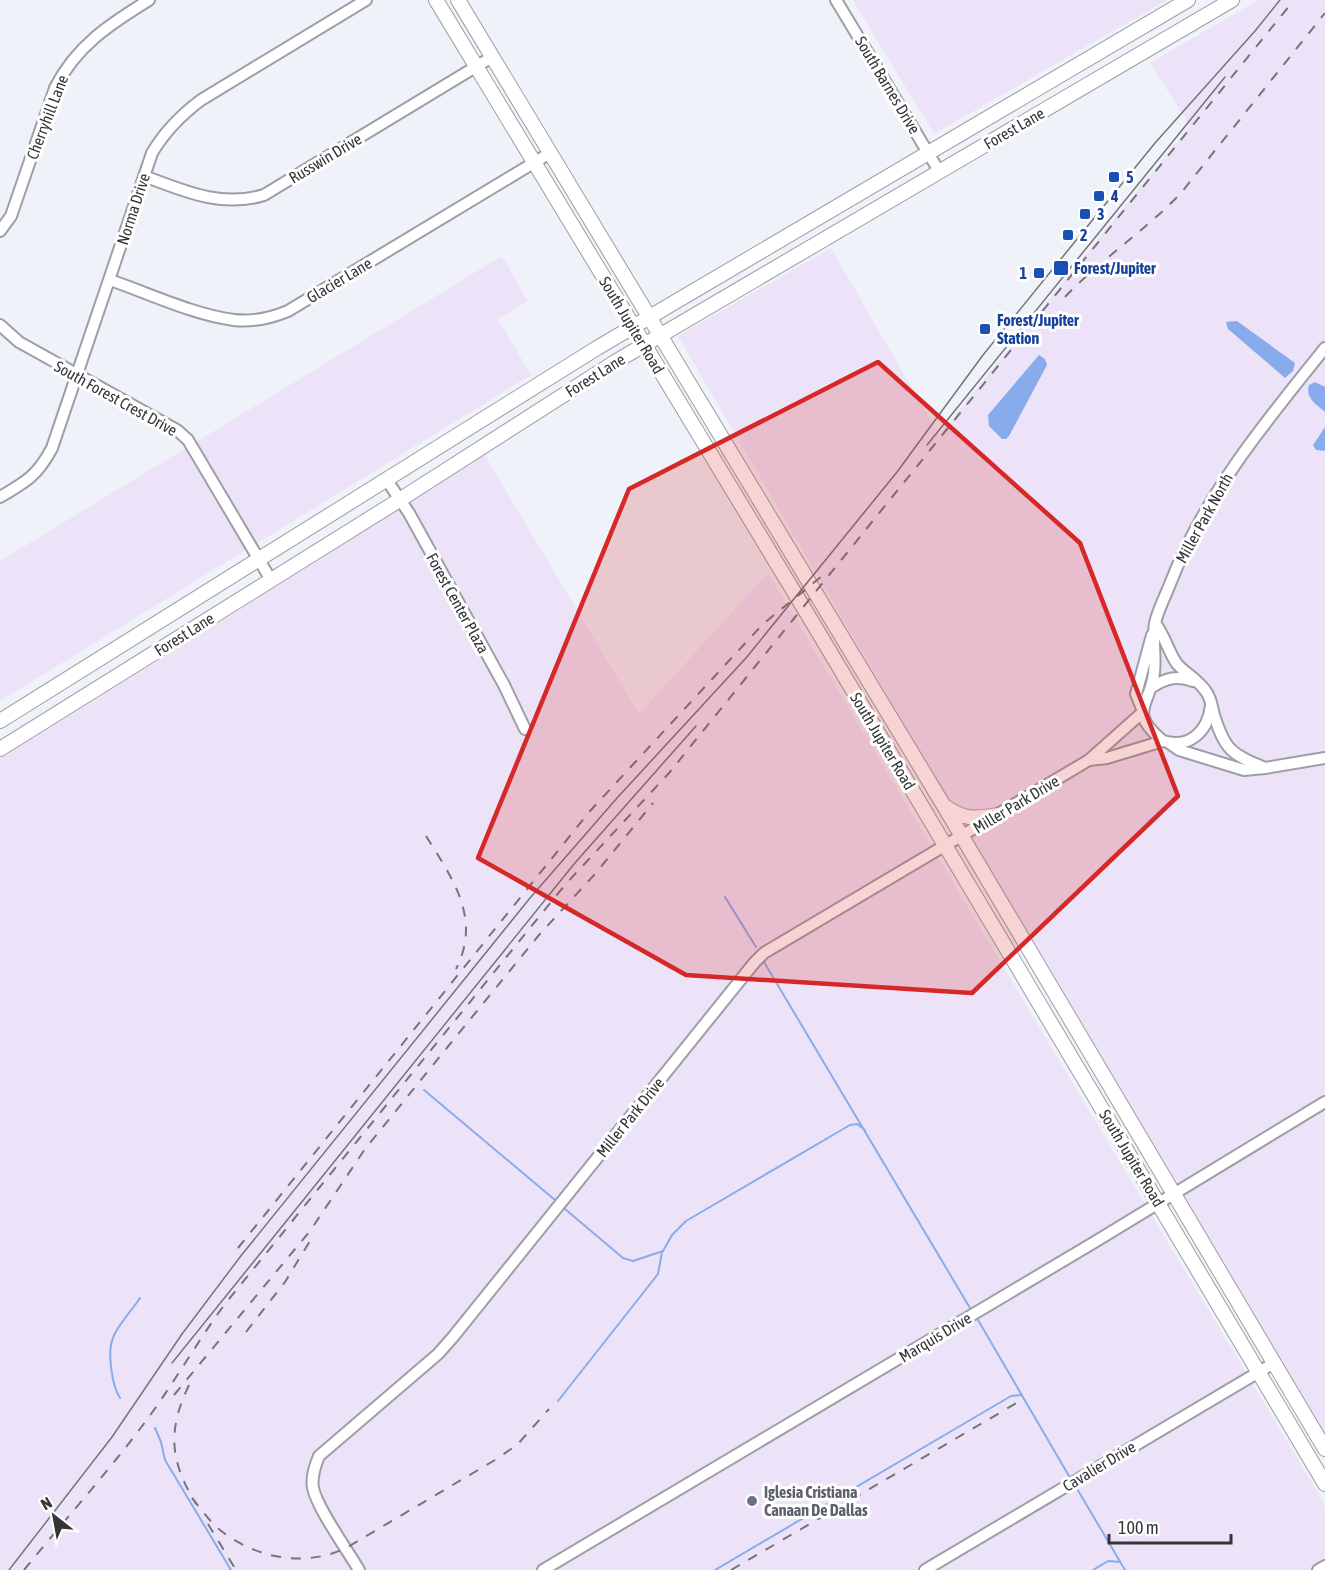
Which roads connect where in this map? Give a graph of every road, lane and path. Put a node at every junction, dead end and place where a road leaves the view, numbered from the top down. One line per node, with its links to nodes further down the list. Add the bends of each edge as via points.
1 (149, 0): 19 (street, Cherryhill Lane, via 93,37 63,71 11,216)
2 (366, 0): 18 (street, Norma Drive, via 183,114 162,135)
3 (436, 0): 11 (main road, South Jupiter Road)
4 (458, 0): 9 (main road, South Jupiter Road)
5 (836, 0): 14 (street, South Barnes Drive)
6 (1188, 0): 8 (main road, Forest Lane)
7 (1232, 0): 10 (main road, Forest Lane)
8 (1120, 39): 10 (main road); 12 (main road, Forest Lane)
9 (492, 57): 11 (street, Russwin Drive); 15 (main road, South Jupiter Road)
10 (1132, 59): 13 (main road, Forest Lane)
11 (476, 67): 16 (main road, South Jupiter Road); 18 (street, Russwin Drive, via 264,195 225,201 204,198)
12 (1029, 93): 13 (main road); 14 (main road, Forest Lane)
13 (1041, 111): 17 (main road, Forest Lane)
14 (928, 152): 17 (street, South Barnes Drive); 21 (main road, Forest Lane)
15 (550, 153): 16 (street, Glacier Lane); 21 (main road, South Jupiter Road)
16 (534, 162): 20 (street, Glacier Lane, via 273,317 235,320 206,314); 23 (main road, South Jupiter Road)
17 (939, 171): 24 (main road, Forest Lane)
18 (144, 176): 20 (street, Norma Drive)
19 (0, 231)
20 (110, 279): 27 (street, Norma Drive)
21 (649, 317): 23 (main road, Forest Lane); 24 (main road, South Jupiter Road)
22 (0, 325): 27 (street, South Forest Crest Drive, via 19,342)
23 (633, 327): 25 (main road, South Jupiter Road); 28 (main road, Forest Lane)
24 (660, 336): 25 (main road, Forest Lane); 29 (main road, South Jupiter Road)
25 (644, 345): 30 (main road, South Jupiter Road); 32 (main road, Forest Lane)
26 (1325, 348): 35 (street, Miller Park North, via 1232,467 1182,553)
27 (77, 376): 31 (street, Norma Drive, via 43,466); 33 (street, South Forest Crest Drive, via 177,430 188,440)
28 (386, 479): 32 (street, Forest Center Plaza); 33 (main road, Forest Lane)
29 (750, 484): 30 (main road); 40 (main road, South Jupiter Road)
30 (735, 494): 41 (main road, South Jupiter Road)
31 (0, 497)
32 (401, 499): 34 (main road, Forest Lane); 45 (street, Forest Center Plaza)
33 (259, 560): 34 (street, South Forest Crest Drive); 36 (main road, Forest Lane)
34 (271, 580): 37 (main road, Forest Lane)
35 (1155, 623): 38 (street, via 1173,658); 39 (street, Miller Park North); 43 (street, via 1136,694)
36 (121, 646): 37 (main road); 44 (main road, Forest Lane)
37 (133, 666): 47 (main road, Forest Lane)
38 (1197, 682): 39 (street, via 1174,677); 42 (street, via 1207,692)
39 (1152, 687): 43 (street, Miller Park North)
40 (876, 694): 41 (main road); 51 (main road, South Jupiter Road)
41 (860, 703): 54 (main road, South Jupiter Road)
42 (1211, 705): 46 (street, via 1200,734 1183,743); 50 (street, via 1230,750)
43 (1143, 712): 46 (street, via 1152,733); 49 (street, Miller Park North)
44 (0, 721)
45 (525, 729)
46 (1166, 742): 49 (street); 50 (street, via 1179,750 1244,770)
47 (0, 749)
48 (1325, 758): 50 (street)
49 (1089, 760): 52 (street, Miller Park Drive)
50 (1265, 768)
51 (944, 806): 52 (main road, via 968,818); 53 (main road, South Jupiter Road)
52 (998, 815): 53 (street, Miller Park Drive)
53 (962, 837): 54 (street, Miller Park Drive); 55 (main road, South Jupiter Road)
54 (946, 846): 56 (main road, South Jupiter Road); 67 (street, Miller Park Drive, via 764,953 438,1354 319,1456 313,1487)
55 (1067, 1015): 56 (main road); 58 (main road, South Jupiter Road)
56 (1052, 1024): 59 (main road, South Jupiter Road)
57 (1325, 1102): 58 (street, Marquis Drive)
58 (1173, 1194): 59 (street, Marquis Drive); 60 (main road, South Jupiter Road)
59 (1158, 1204): 61 (main road, South Jupiter Road); 68 (street, Marquis Drive)
60 (1274, 1363): 61 (street, Cavalier Drive); 62 (main road, South Jupiter Road)
61 (1257, 1372): 64 (main road, South Jupiter Road); 69 (street, Cavalier Drive)
62 (1325, 1449)
63 (1325, 1454): 64 (main road)
64 (1311, 1462): 65 (main road, South Jupiter Road)
65 (1325, 1484)
66 (1325, 1566): 70 (street)
67 (359, 1570)
68 (543, 1570)
69 (925, 1570)
70 (1318, 1570)

